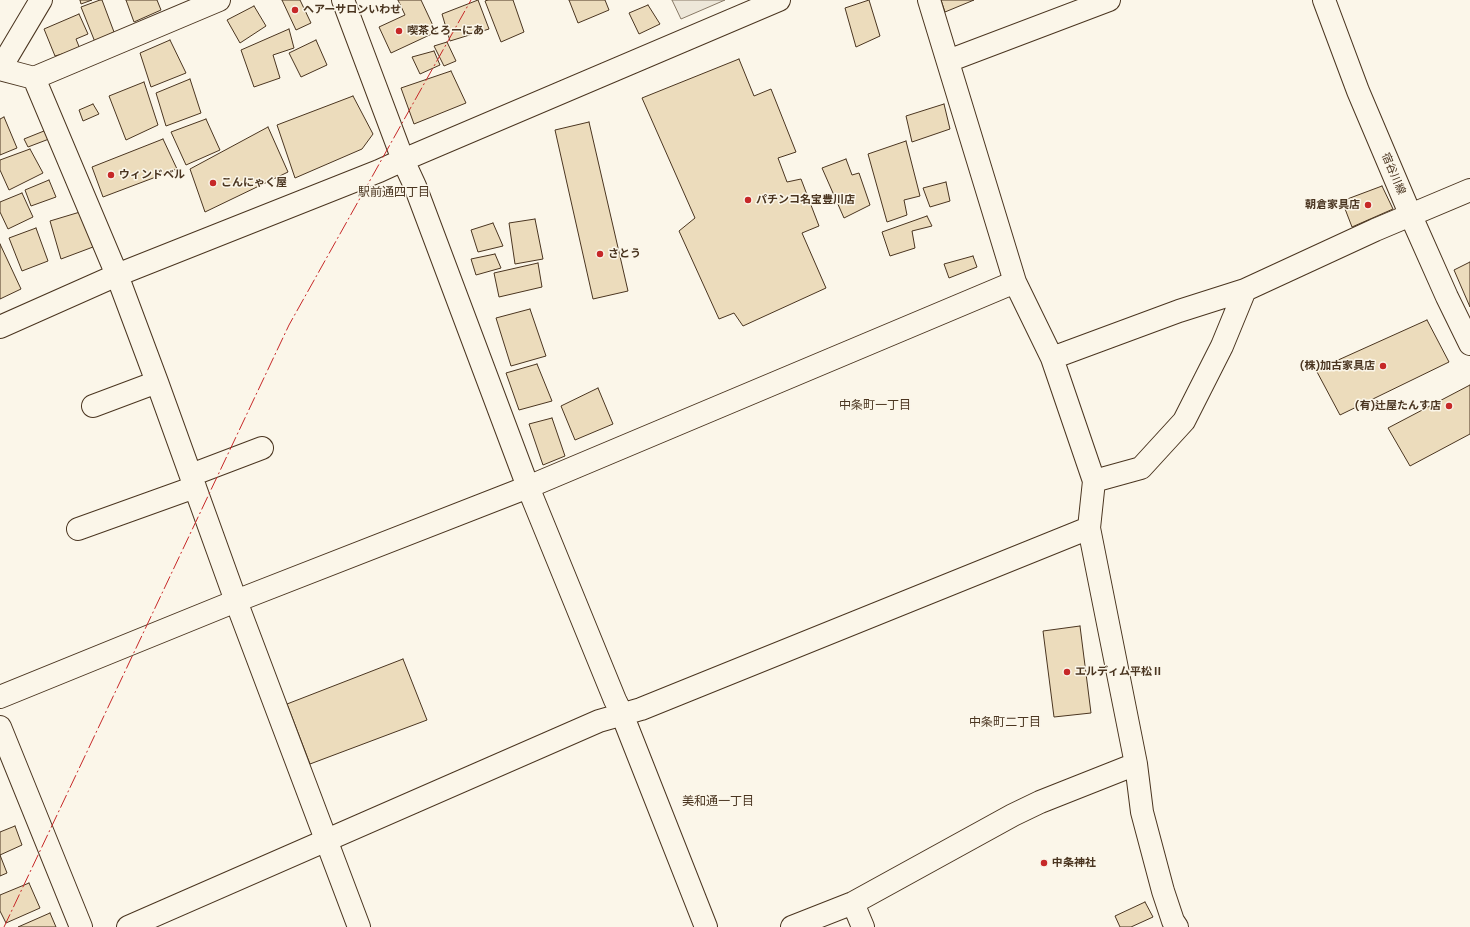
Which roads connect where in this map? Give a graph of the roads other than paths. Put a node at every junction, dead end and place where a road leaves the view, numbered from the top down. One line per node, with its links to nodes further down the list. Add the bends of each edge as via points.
1 (41, 0): 9 (street)
2 (219, 0): 10 (street)
3 (343, 0): 11 (street)
4 (780, 0): 11 (street)
5 (929, 0): 8 (street)
6 (1109, 0): 8 (street)
7 (1324, 0): 13 (street, 宿谷川線, via 1358,91)
8 (948, 61): 15 (street)
9 (0, 69): 10 (street)
10 (34, 78): 14 (street)
11 (403, 160): 14 (street); 25 (street)
12 (1470, 190): 13 (street)
13 (1411, 216): 16 (street); 18 (street, 宿谷川線)
14 (117, 275): 17 (street); 20 (street)
15 (1015, 282): 19 (street); 25 (street)
16 (1245, 290): 19 (street, via 1179,311); 24 (street, via 1222,346 1184,421 1141,468)
17 (0, 327)
18 (1470, 344)
19 (1052, 358): 24 (street)
20 (157, 382): 21 (street); 23 (street)
21 (93, 406)
22 (262, 448): 23 (street)
23 (193, 481): 27 (street); 28 (street)
24 (1094, 481): 26 (street)
25 (528, 487): 28 (street); 30 (street)
26 (1089, 528): 30 (street, via 641,709); 32 (street)
27 (78, 529)
28 (236, 601): 29 (street); 33 (street)
29 (0, 697)
30 (622, 714): 33 (street, via 599,721); 38 (street)
31 (0, 727): 35 (street)
32 (1136, 764): 34 (street, via 1013,815); 41 (street, via 1142,812 1163,890)
33 (327, 840): 36 (street); 37 (street)
34 (853, 903): 39 (street); 40 (street)
35 (81, 927)
36 (128, 927)
37 (359, 927)
38 (706, 927)
39 (792, 927)
40 (863, 927)
41 (1177, 927)

